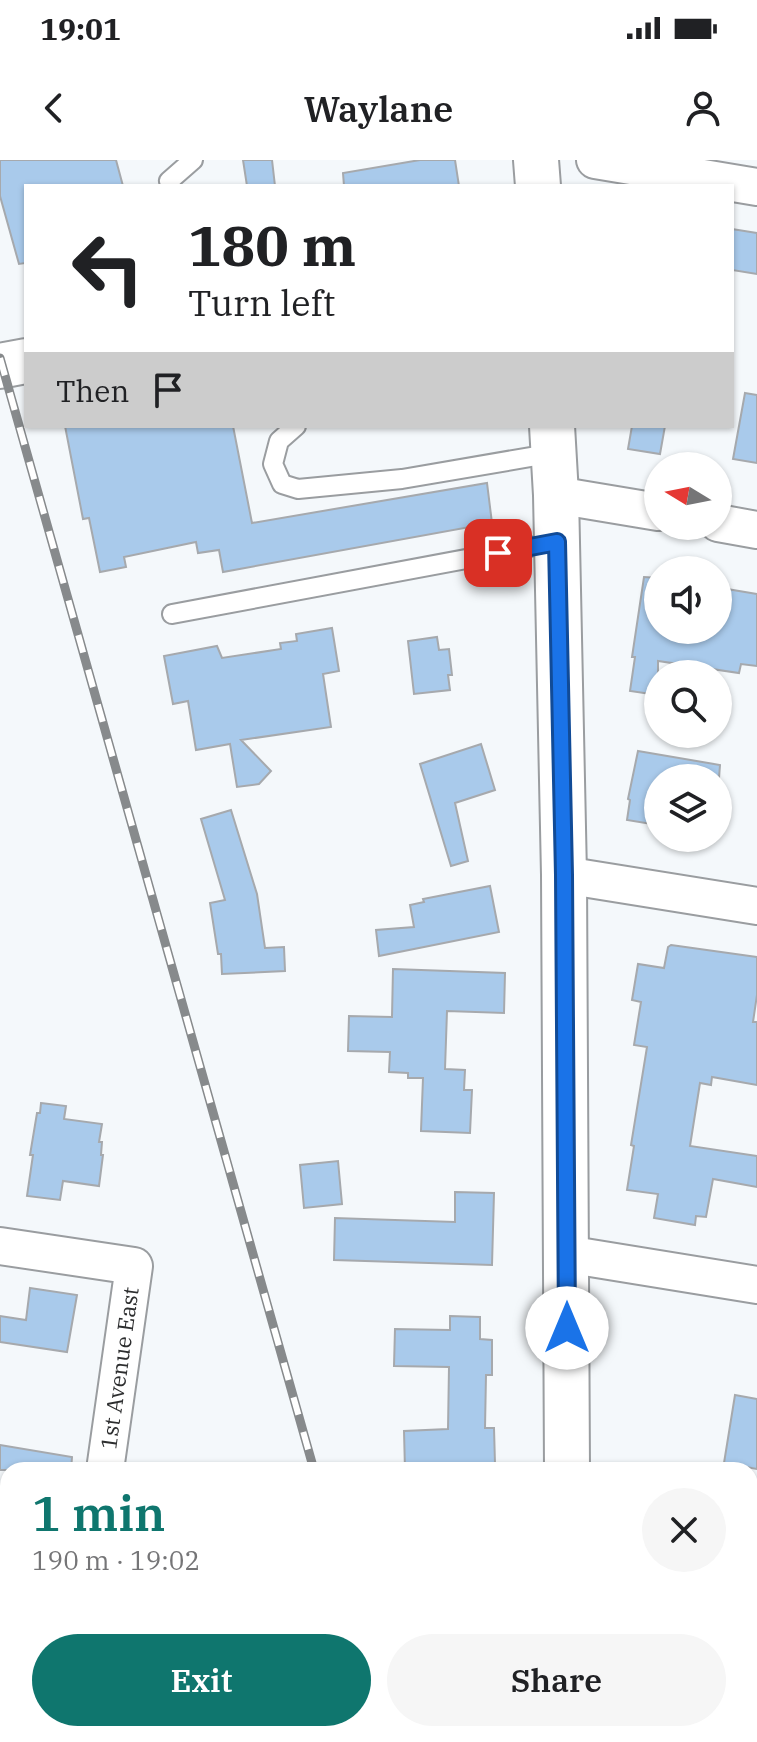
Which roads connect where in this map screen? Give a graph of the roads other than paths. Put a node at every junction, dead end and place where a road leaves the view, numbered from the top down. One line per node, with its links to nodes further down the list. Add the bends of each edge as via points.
1 (193, 160): 4 (lane)
2 (536, 160): 5 (main road)
3 (595, 160): 6 (street)
4 (170, 184)
5 (538, 184)
6 (757, 187)
7 (24, 361): 8 (main road)
8 (0, 366)
9 (294, 428): 10 (lane, via 279,441 273,464 282,484 298,489)
10 (554, 458): 11 (street); 14 (main road)
11 (644, 505)
12 (732, 526): 13 (street)
13 (757, 530)
14 (557, 542): 15 (lane); 16 (main road)
15 (172, 614)
16 (564, 875): 17 (street); 19 (main road)
17 (757, 906)
18 (0, 1246): 21 (street, 1st Avenue East, via 134,1266)
19 (566, 1254): 20 (street); 22 (main road)
20 (757, 1285)
21 (106, 1462)
22 (567, 1462)

